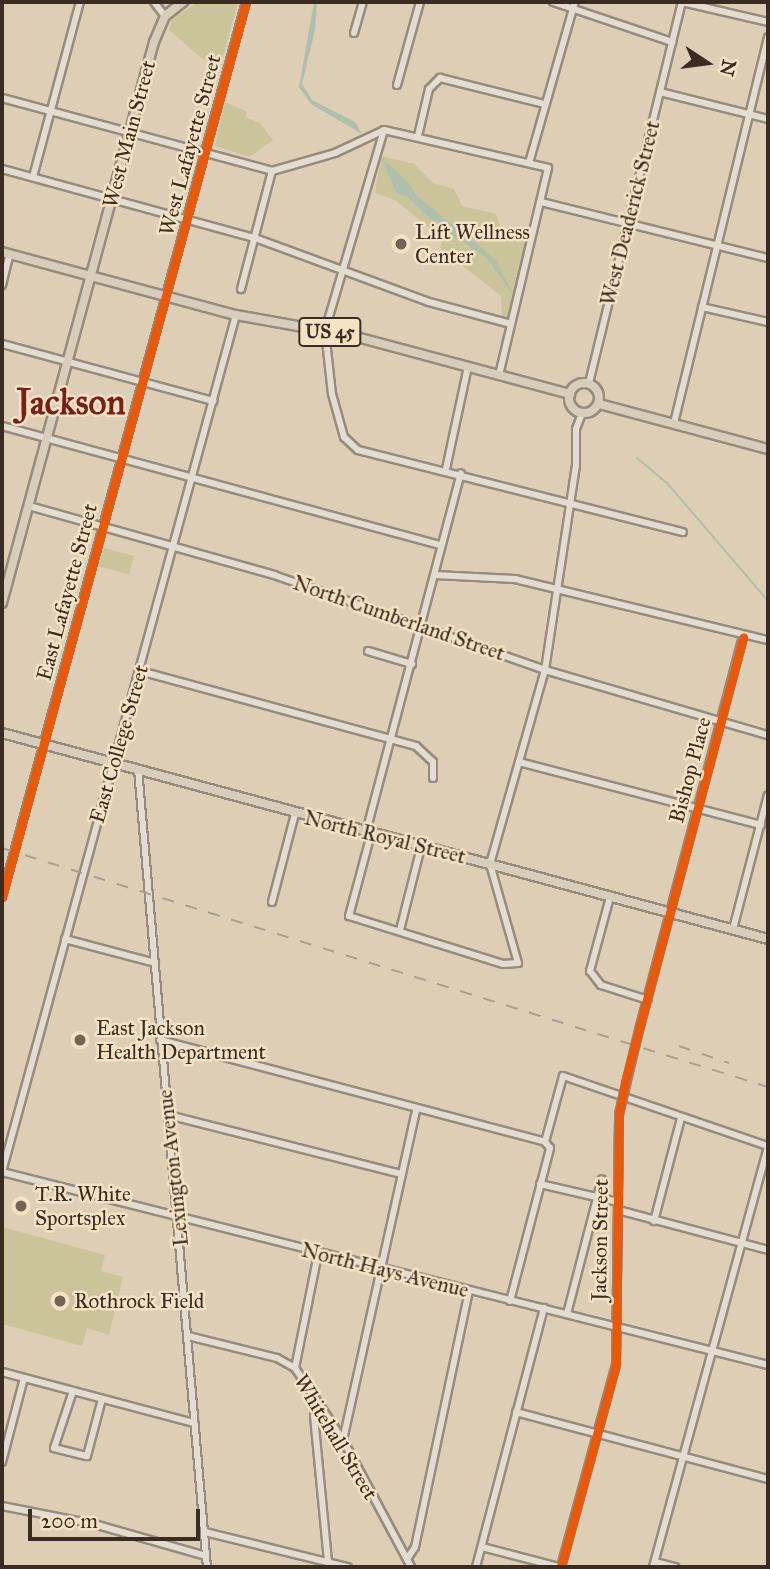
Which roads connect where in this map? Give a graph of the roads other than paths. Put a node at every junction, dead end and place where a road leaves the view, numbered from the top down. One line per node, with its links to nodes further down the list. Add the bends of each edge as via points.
1 (80, 2): 19 (street)
2 (154, 2): 10 (street)
3 (183, 2): 10 (main road)
4 (246, 2): 25 (street, West Lafayette Street)
5 (363, 2): 12 (street)
6 (420, 2): 15 (street)
7 (553, 2): 9 (street)
8 (682, 2): 11 (street); 14 (street, West Deaderick Street)
9 (574, 5): 14 (street); 18 (street)
10 (165, 16): 23 (main road, West Main Street)
11 (768, 22)
12 (354, 33)
13 (768, 37): 20 (street)
14 (672, 42): 16 (street, West Deaderick Street)
15 (397, 85)
16 (660, 92): 20 (street); 33 (street, West Deaderick Street)
17 (2, 98): 19 (street)
18 (544, 104): 24 (street, via 440,78 429,89); 26 (street)
19 (51, 111): 23 (street); 29 (street)
20 (749, 114): 21 (street); 35 (street)
21 (768, 119)
22 (384, 130): 24 (street); 28 (street, via 335,153); 38 (street)
23 (130, 132): 25 (street); 30 (main road, West Main Street)
24 (418, 136): 26 (street)
25 (206, 150): 28 (street); 32 (street, West Lafayette Street)
26 (529, 163): 31 (street, via 548,168)
27 (2, 169): 29 (street)
28 (272, 171): 34 (street)
29 (33, 177): 30 (street)
30 (112, 200): 32 (street); 39 (main road, West Main Street)
31 (541, 202): 33 (street); 46 (street)
32 (188, 221): 34 (street); 42 (street, West Lafayette Street)
33 (625, 223): 35 (street); 53 (street, West Deaderick Street)
34 (255, 238): 38 (street); 41 (street)
35 (717, 245): 37 (street); 43 (street)
36 (6, 253): 39 (main road, US 45); 40 (street)
37 (768, 258)
38 (341, 270): 46 (street, via 429,302); 47 (street)
39 (90, 276): 42 (main road, US 45); 49 (main road, West Main Street)
40 (2, 285)
41 (241, 289)
42 (167, 297): 44 (main road, US 45); 52 (street, East Lafayette Street)
43 (702, 307): 45 (street); 58 (street)
44 (236, 315): 47 (main road, US 45); 55 (street, East College Street)
45 (768, 323)
46 (511, 324): 51 (street)
47 (325, 331): 50 (main road, US 45); 63 (street, via 332,394 344,437 358,450)
48 (2, 344): 49 (street)
49 (67, 361): 52 (street); 60 (main road, West Main Street)
50 (468, 366): 51 (main road, US 45); 63 (street)
51 (499, 375): 54 (main road, US 45)
52 (143, 383): 55 (street); 62 (street, East Lafayette Street)
53 (589, 383): 54 (main road, via 575,386); 56 (main road, via 599,394)
54 (570, 394): 57 (main road, via 570,404)
55 (213, 401): 65 (street, East College Street)
56 (599, 404): 57 (main road); 58 (main road)
57 (582, 414): 66 (street, via 576,429)
58 (674, 423): 61 (main road)
59 (2, 426): 60 (street)
60 (47, 438): 62 (street); 67 (main road, West Main Street)
61 (768, 449)
62 (122, 460): 65 (street); 68 (street, East Lafayette Street)
63 (446, 469): 64 (street)
64 (461, 472): 66 (street); 70 (street)
65 (191, 479): 70 (street); 71 (street, East College Street)
66 (571, 503): 69 (street); 73 (street)
67 (29, 506): 68 (street, North Cumberland Street); 74 (main road, West Main Street)
68 (103, 527): 71 (street, North Cumberland Street); 86 (street, East Lafayette Street)
69 (683, 532)
70 (441, 545): 72 (street)
71 (173, 547): 75 (street, North Cumberland Street); 81 (street, East College Street)
72 (435, 575): 73 (street, via 515,579); 75 (street)
73 (557, 588): 76 (street); 80 (street)
74 (2, 604)
75 (422, 624): 79 (street); 80 (street, North Cumberland Street)
76 (743, 637): 77 (street); 82 (street, Bishop Place)
77 (768, 640)
78 (368, 651): 79 (street)
79 (412, 664): 85 (street)
80 (545, 670): 82 (street, North Cumberland Street); 87 (street)
81 (140, 671): 85 (street); 88 (street, East College Street)
82 (720, 721): 84 (street, North Cumberland Street); 92 (street, Bishop Place)
83 (2, 733): 86 (main road, North Royal Street)
84 (768, 735)
85 (391, 739): 90 (street, via 424,750 433,762); 95 (street)
86 (44, 744): 88 (main road, North Royal Street); 98 (street, East Lafayette Street)
87 (519, 762): 92 (street); 97 (street)
88 (114, 764): 89 (main road, North Royal Street); 104 (street, East College Street)
89 (138, 769): 93 (main road, North Royal Street); 106 (street, Lexington Avenue)
90 (433, 778)
91 (768, 795): 94 (street)
92 (698, 808): 94 (street); 101 (street, Bishop Place)
93 (295, 814): 95 (main road, North Royal Street); 100 (street)
94 (761, 825): 102 (street)
95 (368, 833): 96 (main road, North Royal Street); 103 (street, via 349,916)
96 (421, 847): 97 (main road, North Royal Street); 103 (street)
97 (490, 864): 99 (main road, North Royal Street); 103 (street, via 518,963 503,964)
98 (2, 897)
99 (610, 897): 101 (main road, North Royal Street); 107 (street, via 590,971 601,985)
100 (272, 902)
101 (670, 912): 102 (main road, North Royal Street); 107 (street, Jackson Street)
102 (733, 929): 105 (main road, North Royal Street)
103 (400, 930)
104 (65, 939): 106 (street); 114 (street, East College Street)
105 (768, 939)
106 (155, 963): 108 (street, Lexington Avenue)
107 (648, 1000): 119 (street, Jackson Street, bridge, via 619,1114)
108 (160, 1040): 109 (street); 110 (street, Lexington Avenue)
109 (416, 1111): 112 (street); 115 (street)
110 (168, 1115): 115 (street); 121 (street, Lexington Avenue)
111 (681, 1118): 112 (street, via 563,1076); 113 (street); 122 (street)
112 (545, 1142): 117 (street, via 550,1148)
113 (768, 1147): 123 (street)
114 (2, 1172): 121 (street, North Hays Avenue)
115 (401, 1174): 126 (street)
116 (602, 1179): 118 (street)
117 (540, 1184): 118 (street); 128 (street)
118 (597, 1198): 119 (street); 130 (street)
119 (618, 1202): 120 (street, Jackson Street)
120 (618, 1210): 122 (street); 131 (street, Jackson Street)
121 (176, 1215): 125 (street, North Hays Avenue); 132 (street, Lexington Avenue)
122 (654, 1221): 123 (street)
123 (740, 1243): 124 (street); 133 (street)
124 (768, 1250)
125 (318, 1254): 126 (street, North Hays Avenue); 135 (street)
126 (381, 1271): 127 (street, North Hays Avenue); 144 (street)
127 (469, 1291): 128 (street, North Hays Avenue); 152 (street, via 415,1547)
128 (510, 1301): 129 (street, North Hays Avenue)
129 (544, 1308): 130 (street, North Hays Avenue); 141 (street)
130 (567, 1314): 131 (street, North Hays Avenue)
131 (616, 1327): 133 (street, North Hays Avenue); 143 (street, Jackson Street, via 616,1363)
132 (188, 1336): 135 (street, Whitehall Street, via 277,1358); 142 (street, Lexington Avenue)
133 (710, 1350): 134 (street, North Hays Avenue); 145 (street)
134 (768, 1365)
135 (295, 1368): 140 (street, Whitehall Street)
136 (2, 1372): 137 (street)
137 (24, 1378): 138 (street); 146 (street)
138 (73, 1391): 139 (street); 139 (street, via 54,1448 88,1456)
139 (102, 1399): 142 (street)
140 (321, 1405): 144 (street, Whitehall Street); 153 (street, via 314,1416)
141 (516, 1412): 143 (street); 150 (street)
142 (194, 1423): 149 (street, Lexington Avenue)
143 (597, 1434): 145 (street); 159 (street, Jackson Street)
144 (343, 1440): 152 (street, Whitehall Street)
145 (682, 1457): 147 (street); 154 (street)
146 (2, 1462)
147 (768, 1479)
148 (2, 1506): 151 (street, via 94,1524)
149 (205, 1532): 151 (street, Lexington Avenue); 153 (street)
150 (482, 1547): 158 (street); 159 (street)
151 (206, 1556): 155 (street, Lexington Avenue)
152 (407, 1559): 157 (street, Whitehall Street)
153 (328, 1562): 156 (street)
154 (654, 1565): 160 (street)
155 (207, 1567)
156 (348, 1567)
157 (411, 1567)
158 (476, 1567)
159 (560, 1567)
160 (675, 1567)

